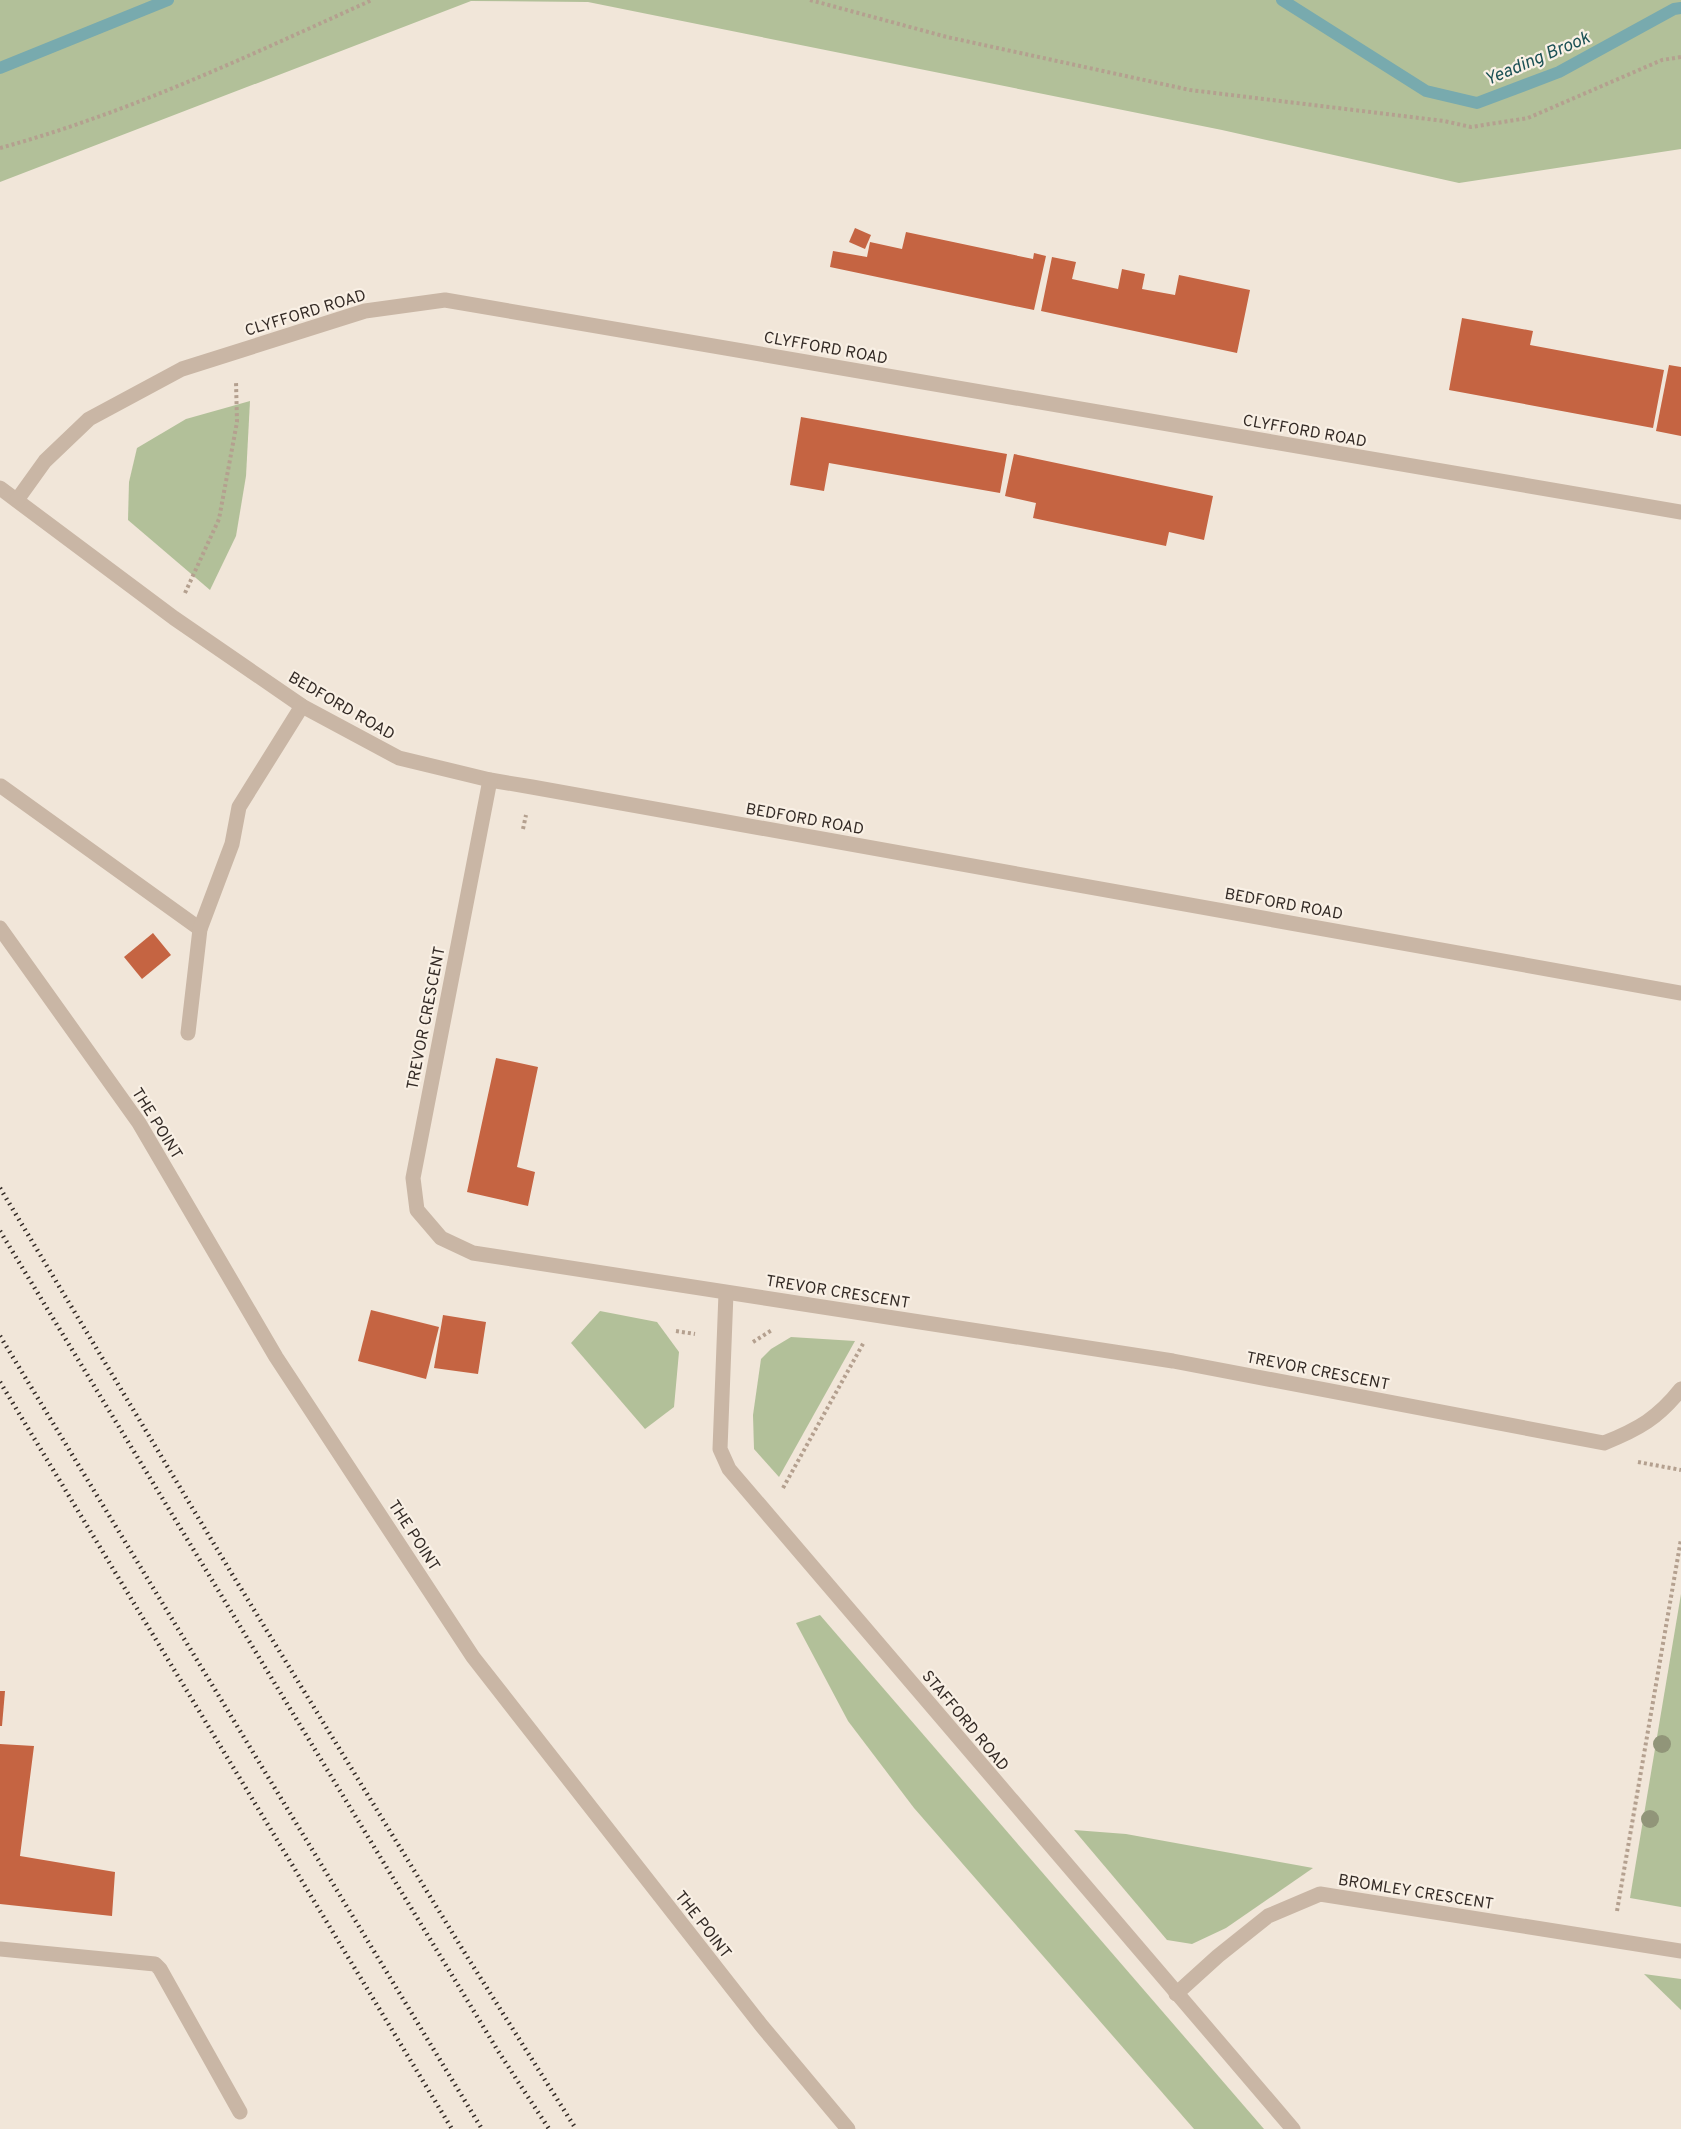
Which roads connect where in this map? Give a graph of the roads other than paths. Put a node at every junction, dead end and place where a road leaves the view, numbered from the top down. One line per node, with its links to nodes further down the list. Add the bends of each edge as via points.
1 (0, 488): 2 (street, BEDFORD ROAD)
2 (17, 500): 3 (street, CLYFFORD ROAD, via 45,461 89,419 182,369 365,311 444,300); 4 (street, BEDFORD ROAD, via 174,618)
3 (1681, 512)
4 (302, 706): 5 (street, BEDFORD ROAD, via 399,758); 8 (street, via 239,807 232,844)
5 (490, 780): 9 (street, BEDFORD ROAD); 11 (street, TREVOR CRESCENT, via 413,1178 417,1210 441,1238 473,1253)
6 (1, 786): 8 (street)
7 (0, 928): 17 (street, THE POINT, via 139,1123 276,1357 473,1657 761,2025)
8 (200, 929): 10 (street)
9 (1681, 993)
10 (188, 1033)
11 (726, 1293): 12 (street, TREVOR CRESCENT, via 1173,1361 1605,1443 1636,1430 1666,1408); 15 (street, STAFFORD ROAD, via 720,1449 729,1469)
12 (1681, 1389)
13 (0, 1949): 16 (street, via 155,1964)
14 (1681, 1951): 15 (street, BROMLEY CRESCENT, via 1320,1894 1268,1916)
15 (1176, 1994): 18 (street, STAFFORD ROAD)
16 (240, 2112)
17 (848, 2129)
18 (1293, 2129)

